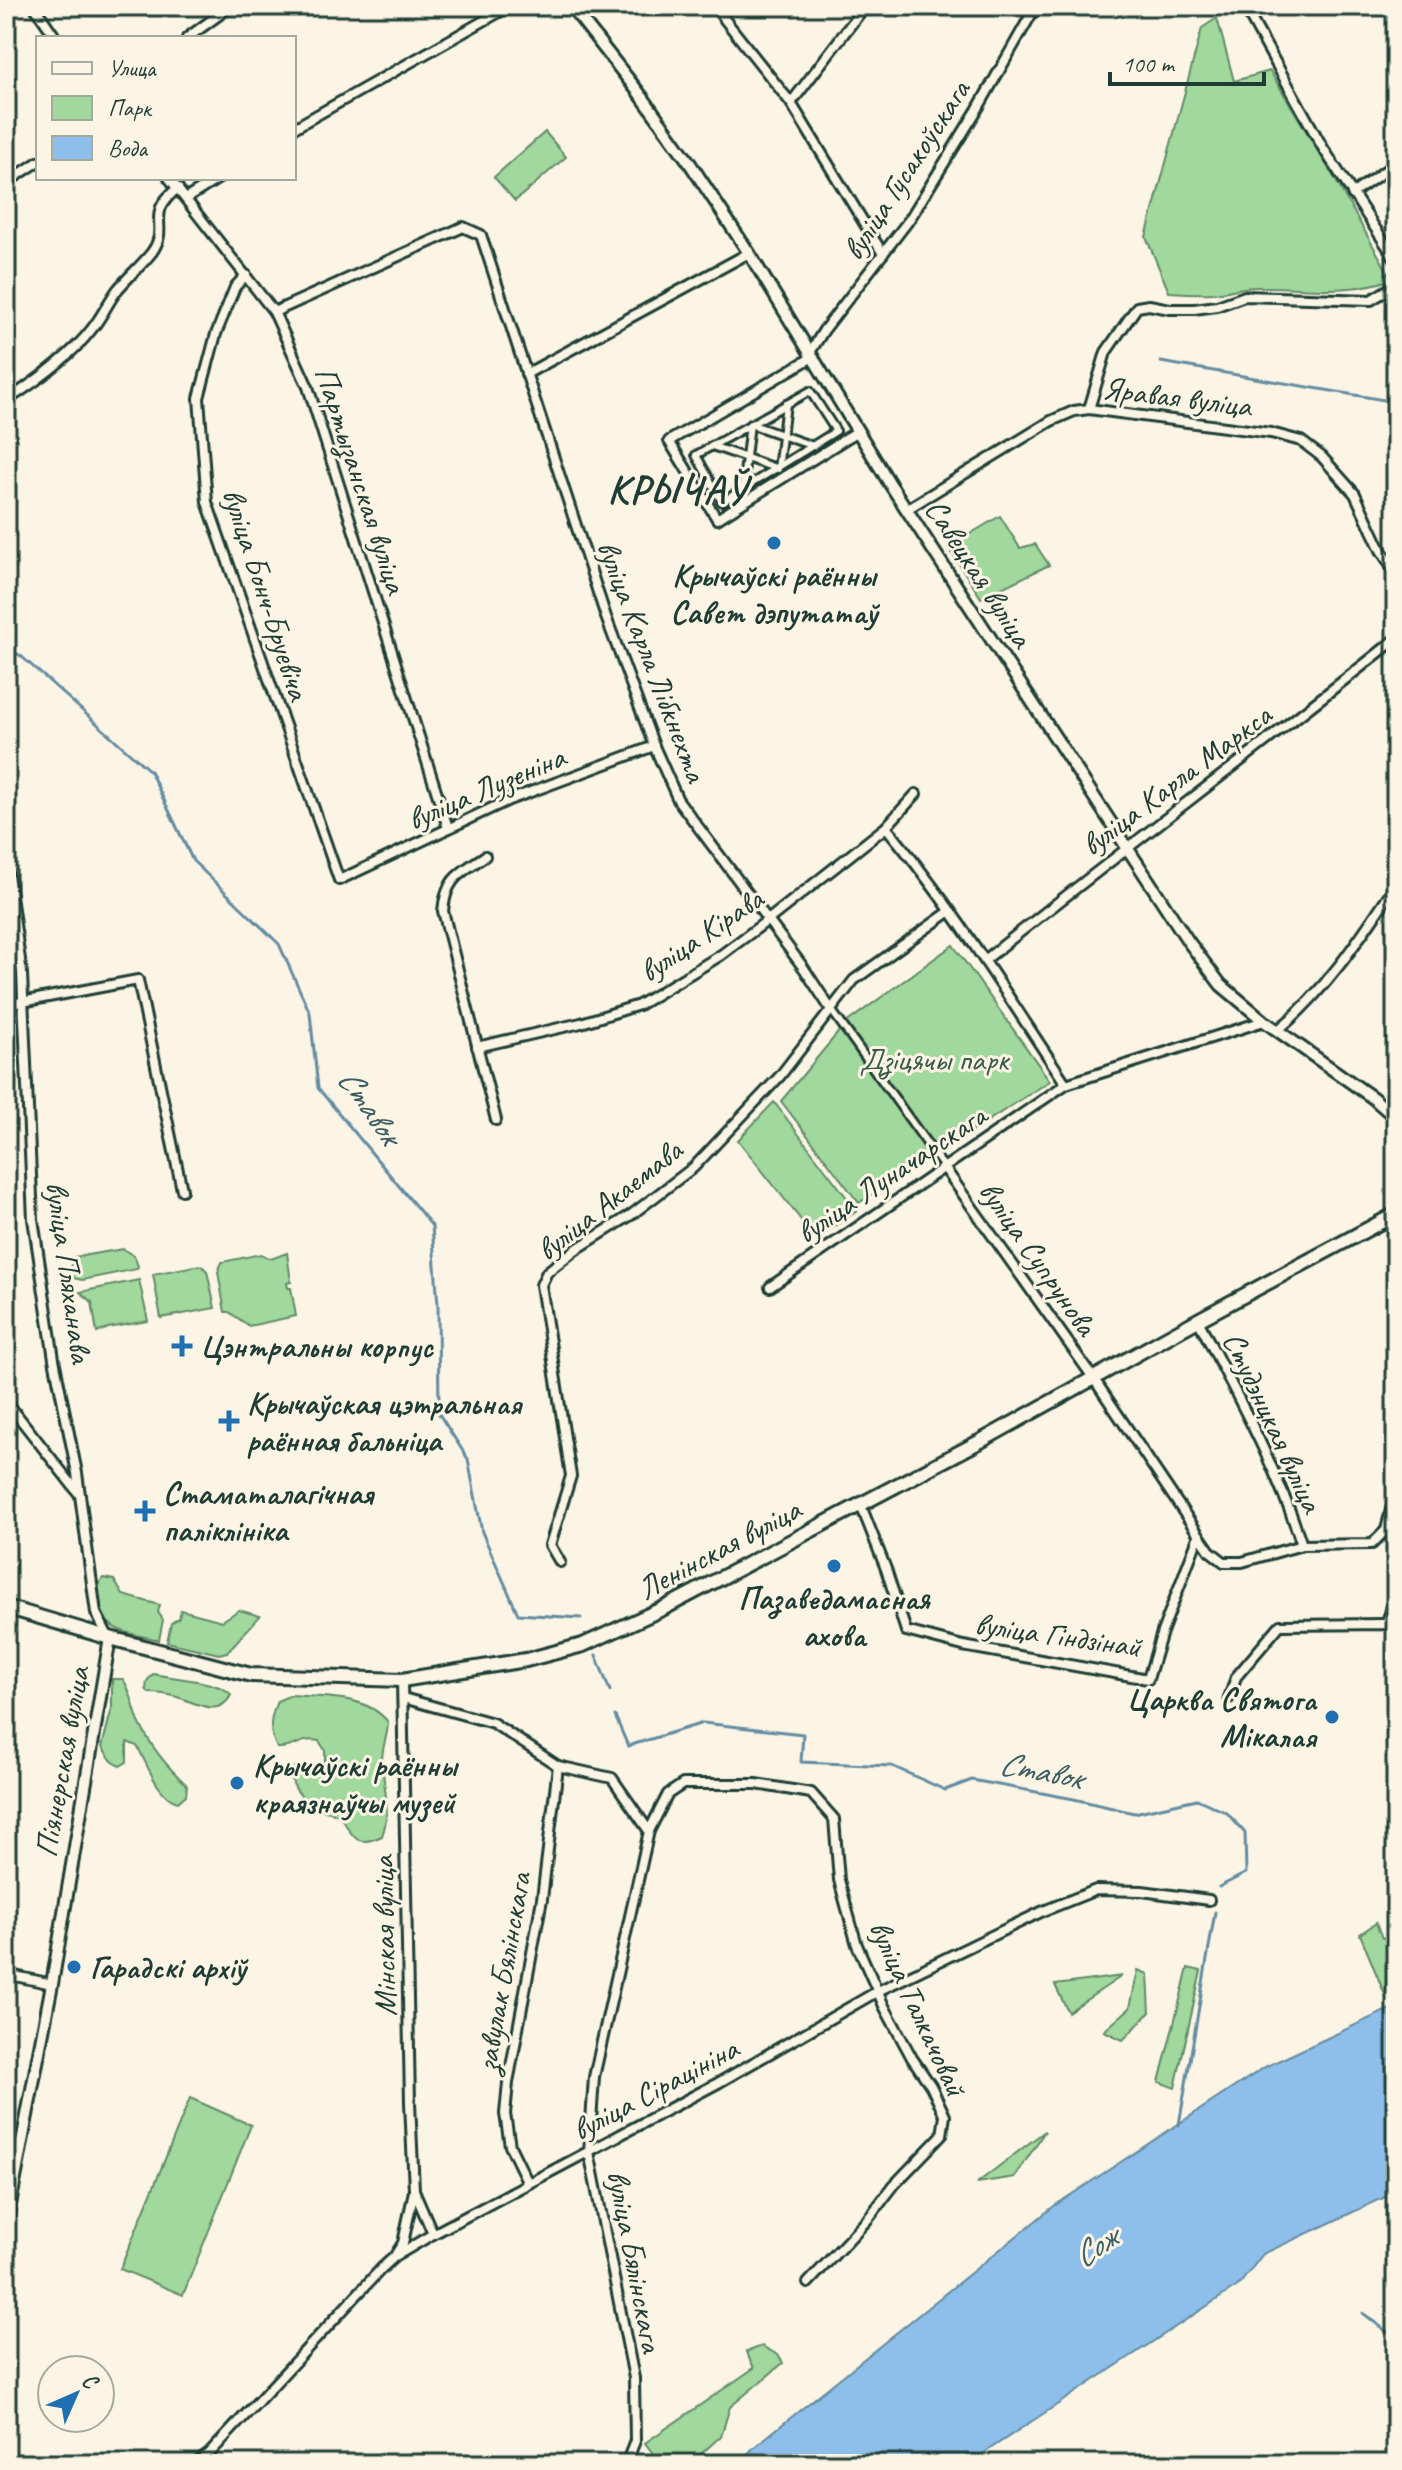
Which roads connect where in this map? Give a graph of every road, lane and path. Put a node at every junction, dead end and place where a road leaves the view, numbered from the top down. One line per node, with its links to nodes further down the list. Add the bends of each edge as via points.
1 (34, 6): 9 (street)
2 (231, 6): 10 (street)
3 (510, 6): 12 (street)
4 (571, 6): 21 (street, Савецкая вуліца, via 661,122)
5 (714, 6): 11 (street)
6 (865, 6): 11 (street)
7 (1036, 6): 22 (street, вуліца Гусакоўскага, via 977,110)
8 (1244, 6): 19 (street)
9 (55, 36)
10 (190, 36)
11 (791, 103): 22 (street)
12 (296, 127)
13 (36, 163): 17 (street)
14 (1396, 163): 19 (street)
15 (171, 180): 18 (street, Партызанская вуліца)
16 (216, 180): 20 (street)
17 (6, 183)
18 (178, 188): 20 (street, Партызанская вуліца); 29 (street, via 159,208 159,240 90,332)
19 (1352, 194): 23 (street)
20 (187, 198): 24 (street, Партызанская вуліца)
21 (749, 253): 27 (street, Савецкая вуліца); 28 (street)
22 (883, 254): 27 (street, вуліца Гусакоўскага)
23 (1396, 260)
24 (246, 275): 26 (street, Партызанская вуліца); 50 (street, вуліца Бонч-Бруевіча, via 235,287 216,334 199,398 207,502)
25 (1396, 290): 31 (street, via 1371,300 1245,296 1194,309 1137,307 1106,352)
26 (274, 312): 28 (street, вуліца Карла Лібкнехта, via 463,227 481,235); 46 (street, Партызанская вуліца, via 308,387)
27 (810, 356): 33 (street, Савецкая вуліца); 33 (street, via 669,441 717,519)
28 (526, 374): 43 (street, вуліца Карла Лібкнехта)
29 (6, 401)
30 (786, 404): 32 (street); 34 (street); 36 (street, via 810,391 836,431)
31 (1089, 409): 40 (street, Яравая вуліца, via 1051,421); 41 (street, Яравая вуліца, via 1301,441 1355,494)
32 (750, 424): 34 (street); 35 (street); 37 (street)
33 (858, 431): 40 (street, Савецкая вуліца)
34 (782, 435): 36 (street); 38 (street)
35 (712, 446): 37 (street); 39 (street, via 696,455 722,502)
36 (813, 446): 38 (street)
37 (746, 458): 38 (street); 39 (street)
38 (778, 469): 39 (street)
39 (741, 490)
40 (907, 509): 47 (street, Савецкая вуліца)
41 (1396, 574)
42 (1396, 639): 47 (street, вуліца Карла Маркса)
43 (654, 746): 46 (street, вуліца Лузеніна); 53 (street, вуліца Карла Лібкнехта, via 678,800)
44 (916, 794): 45 (street, вуліца Кірава)
45 (886, 827): 52 (street); 53 (street, вуліца Кірава)
46 (448, 828): 50 (street, вуліца Лузеніна)
47 (1126, 848): 54 (street, вуліца Карла Маркса); 58 (street, Савецкая вуліца, via 1221,985)
48 (485, 856): 60 (street, via 451,880 443,911)
49 (6, 860): 55 (street, вуліца Пляханава)
50 (339, 880)
51 (1396, 884): 59 (street, via 1353,948)
52 (949, 912): 54 (street); 57 (street, вуліца Акаемава, via 854,980)
53 (768, 920): 57 (street, вуліца Карла Лібкнехта); 60 (street, вуліца Кірава, via 639,1005)
54 (985, 960): 61 (street)
55 (23, 1001): 56 (street); 65 (street, via 138,980); 72 (street, вуліца Пляханава, via 33,1219)
56 (6, 1005)
57 (830, 1008): 64 (street); 76 (street, вуліца Акаемава, via 780,1076 694,1167 547,1272 541,1285 571,1476 550,1545)
58 (1264, 1021): 59 (street, Савецкая вуліца); 61 (street, вуліца Луначарскага)
59 (1278, 1030): 62 (street, Савецкая вуліца)
60 (477, 1047): 63 (street)
61 (1066, 1084): 64 (street, вуліца Луначарскага)
62 (1396, 1118)
63 (496, 1120)
64 (943, 1166): 67 (street, вуліца Луначарскага); 69 (street, вуліца Супрунова)
65 (182, 1190)
66 (1396, 1214): 68 (main road, Ленінская вуліца)
67 (770, 1287)
68 (1198, 1320): 69 (main road, Ленінская вуліца); 75 (street, Студэнцкая вуліца, via 1251,1421)
69 (1094, 1379): 73 (main road, Ленінская вуліца); 74 (street, вуліца Супрунова)
70 (6, 1401): 72 (street)
71 (1396, 1489): 75 (street, via 1386,1530 1372,1544)
72 (80, 1496): 81 (street, вуліца Пляханава, via 96,1613)
73 (860, 1503): 74 (street, вуліца Гіндзінай, via 906,1631 1148,1679); 82 (main road, Ленінская вуліца, via 664,1608 583,1645 513,1663)
74 (1199, 1535): 75 (street, via 1224,1562)
75 (1302, 1545)
76 (560, 1562)
77 (1396, 1590): 79 (street)
78 (6, 1607): 81 (main road, Ленінская вуліца)
79 (1386, 1624): 80 (street); 84 (street, via 1280,1625 1236,1677)
80 (1396, 1628)
81 (110, 1638): 82 (main road, Ленінская вуліца, via 251,1675); 90 (street, Піянерская вуліца)
82 (402, 1680): 83 (street, Мінская вуліца)
83 (403, 1698): 85 (street, via 493,1723); 94 (street, Мінская вуліца)
84 (1229, 1698)
85 (558, 1766): 87 (street, via 612,1778); 93 (street, завулак Бялінскага, via 542,1899 506,2098 510,2146)
86 (683, 1784): 87 (street, вуліца Бялінскага, via 668,1794); 91 (street, вуліца Талкачовай, via 756,1784 811,1793 834,1819 846,1910)
87 (649, 1831): 92 (street, вуліца Бялінскага, via 594,2077)
88 (1209, 1900): 91 (street, вуліца Сірацініна, via 1096,1890)
89 (6, 1974): 90 (street)
90 (52, 1984): 95 (street, Піянерская вуліца)
91 (878, 1991): 92 (street, вуліца Сірацініна); 98 (street, вуліца Талкачовай, via 945,2116 942,2135)
92 (589, 2152): 93 (street, вуліца Сірацініна); 102 (street, вуліца Бялінскага, via 634,2378 635,2441)
93 (528, 2183): 96 (street, вуліца Сірацініна)
94 (414, 2190): 96 (street, Мінская вуліца); 97 (street, Мінская вуліца, via 403,2243)
95 (6, 2226)
96 (433, 2234): 97 (street, вуліца Сірацініна)
97 (394, 2257): 101 (street, вуліца Сірацініна)
98 (808, 2283)
99 (6, 2462): 100 (street)
100 (20, 2464)
101 (195, 2464)
102 (626, 2464)

